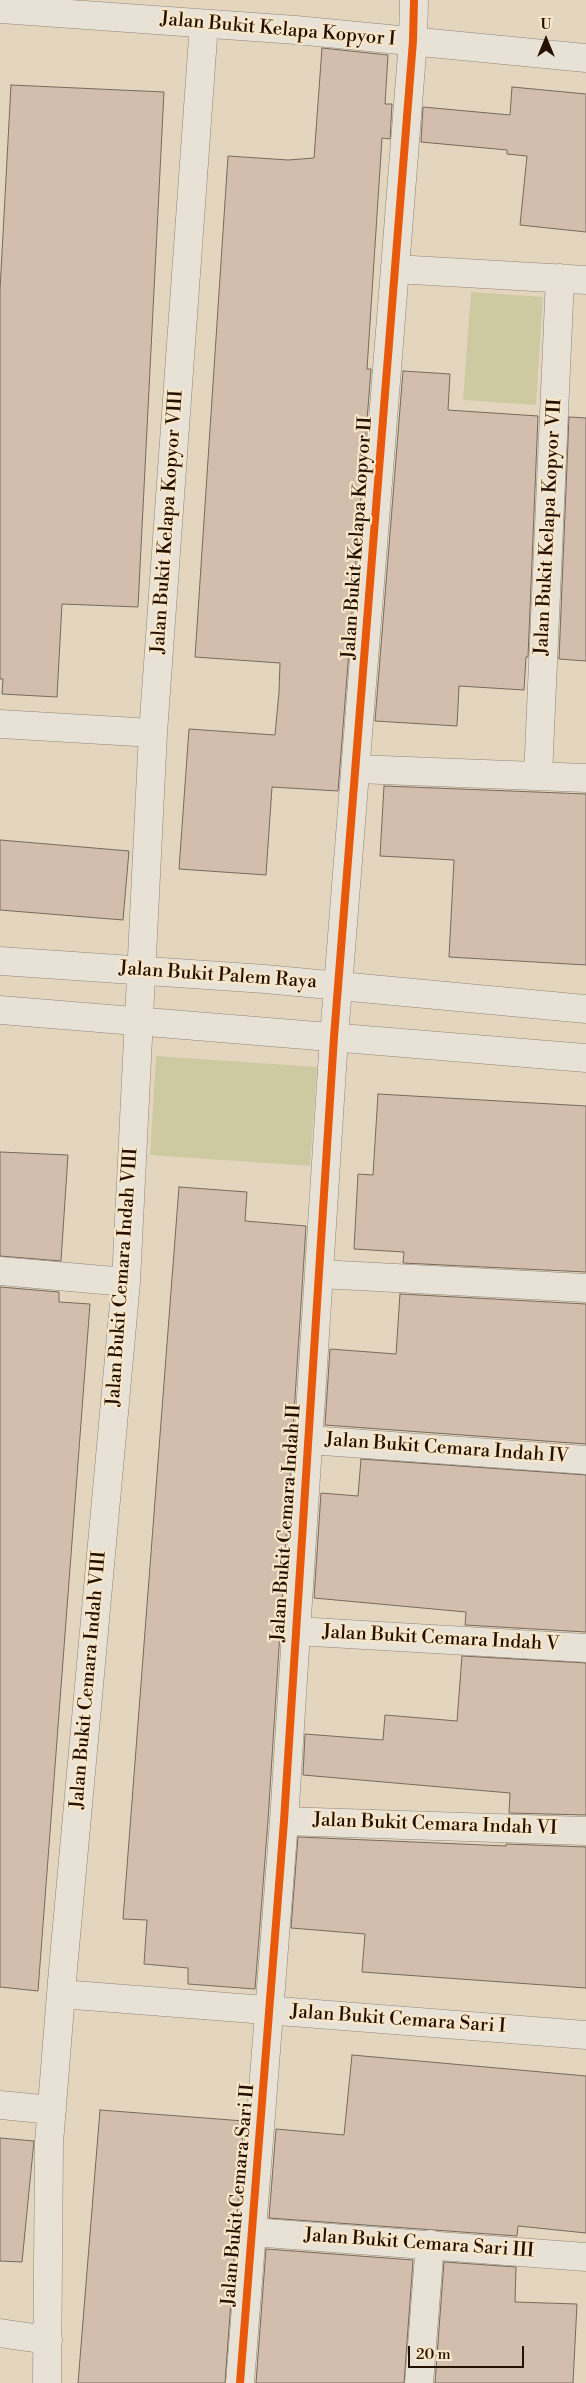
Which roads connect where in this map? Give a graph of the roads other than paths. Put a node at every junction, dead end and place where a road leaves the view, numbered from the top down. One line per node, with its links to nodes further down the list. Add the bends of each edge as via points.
1 (414, 0): 5 (street, Jalan Bukit Kelapa Kopyor II)
2 (0, 9): 3 (street, Jalan Bukit Kelapa Kopyor I)
3 (178, 11): 4 (street, Jalan Bukit Kelapa Kopyor I)
4 (204, 24): 5 (street, Jalan Bukit Kelapa Kopyor I); 10 (street, Jalan Bukit Kelapa Kopyor VIII)
5 (413, 41): 6 (street, Jalan Bukit Kelapa Kopyor I); 7 (street, Jalan Bukit Kelapa Kopyor II)
6 (586, 58)
7 (395, 269): 8 (street); 11 (street, Jalan Bukit Kelapa Kopyor II)
8 (573, 279): 12 (street, Jalan Bukit Kelapa Kopyor VII)
9 (0, 724): 10 (street)
10 (153, 732): 15 (street, Jalan Bukit Kelapa Kopyor VIII)
11 (357, 769): 12 (street); 16 (street, Jalan Bukit Kelapa Kopyor II)
12 (538, 776): 13 (street)
13 (586, 778)
14 (0, 961): 15 (street, Jalan Bukit Palem Raya)
15 (141, 970): 16 (street, Jalan Bukit Palem Raya); 19 (street, Jalan Bukit Kelapa Kopyor VIII)
16 (339, 986): 17 (street, Jalan Bukit Palem Raya); 20 (street, Jalan Bukit Kelapa Kopyor II)
17 (586, 1009)
18 (0, 1010): 19 (street)
19 (138, 1021): 20 (street); 24 (street, Jalan Bukit Cemara Indah VIII)
20 (334, 1037): 21 (street); 23 (street, Jalan Bukit Cemara Indah II)
21 (586, 1058)
22 (0, 1271): 24 (street)
23 (319, 1274): 25 (street); 26 (street, Jalan Bukit Cemara Indah II)
24 (126, 1282): 32 (street, Jalan Bukit Cemara Indah VIII)
25 (586, 1288)
26 (309, 1440): 27 (street, Jalan Bukit Cemara Indah IV); 28 (street, Jalan Bukit Cemara Indah II)
27 (586, 1460)
28 (296, 1631): 29 (street, Jalan Bukit Cemara Indah V); 30 (street, Jalan Bukit Cemara Indah II)
29 (586, 1648)
30 (284, 1821): 31 (street, Jalan Bukit Cemara Indah VI); 33 (street, Jalan Bukit Cemara Indah II)
31 (586, 1832)
32 (61, 1994): 33 (street, Jalan Bukit Cemara Sari I); 36 (street, Jalan Bukit Cemara Indah VIII)
33 (270, 2010): 34 (street, Jalan Bukit Cemara Sari I); 37 (street, Jalan Bukit Cemara Sari II)
34 (586, 2035)
35 (0, 2105): 36 (street)
36 (52, 2110): 41 (street, Jalan Bukit Cemara Indah VIII)
37 (252, 2232): 38 (street, Jalan Bukit Cemara Sari III); 43 (street, Jalan Bukit Cemara Sari II)
38 (430, 2244): 39 (street, Jalan Bukit Cemara Sari III); 44 (street)
39 (586, 2257)
40 (0, 2334): 41 (street)
41 (48, 2340): 42 (street, Jalan Bukit Cemara Indah VIII)
42 (46, 2383)
43 (240, 2383)
44 (419, 2383)

